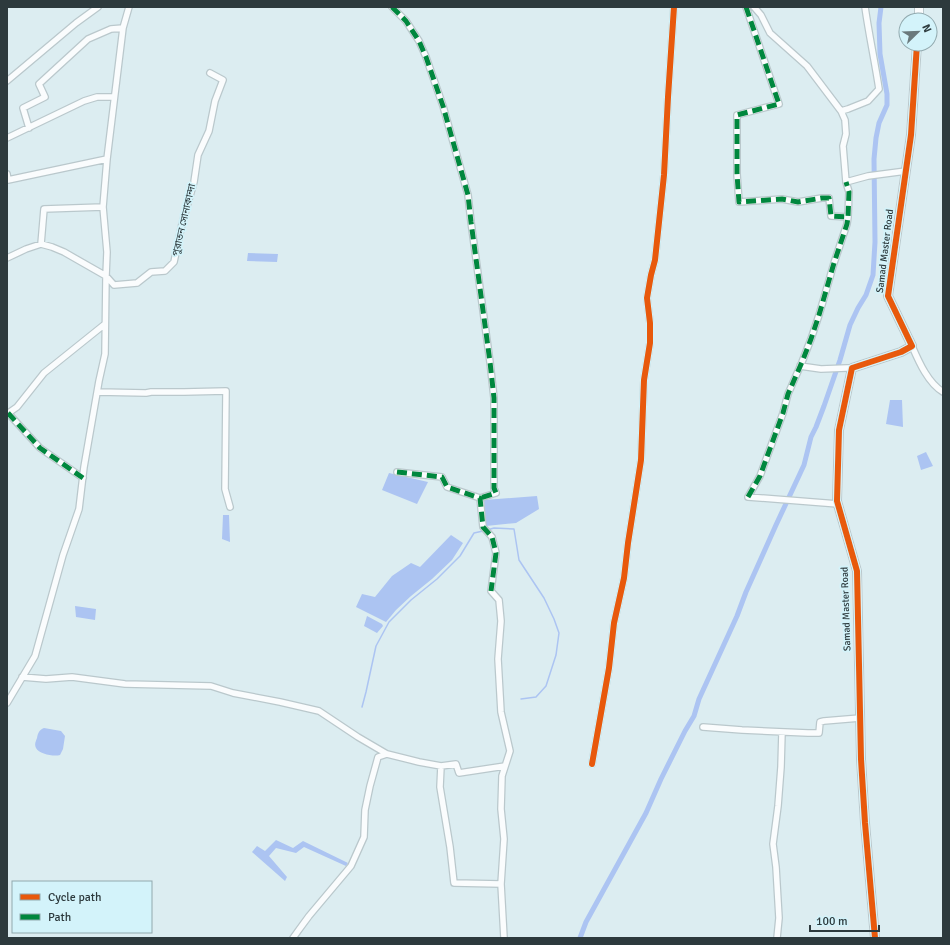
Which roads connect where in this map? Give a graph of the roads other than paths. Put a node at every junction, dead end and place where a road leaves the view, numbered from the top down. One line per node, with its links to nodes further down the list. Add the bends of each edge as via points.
1 (98, 7): 11 (street)
2 (129, 7): 8 (street)
3 (392, 7): 34 (street, via 406,22 424,52 443,106 468,195 494,398 496,493)
4 (674, 7): 43 (street, via 664,175 655,260 647,298 650,344 644,380 641,460)
5 (746, 7): 21 (street, via 779,104 737,114 739,202 782,199 798,202 829,198 831,216)
6 (754, 7): 13 (street, via 770,33 807,66)
7 (865, 7): 13 (street, via 879,89 868,101)
8 (123, 28): 12 (street); 14 (street, via 111,29 88,39 39,84 45,97 22,108)
9 (916, 52): 17 (street, Samad Master Road)
10 (210, 73): 24 (street, পুরাতন সোনাকান্দা, via 223,80 215,101 209,131 198,155 194,182 174,262 165,271 151,272 137,282 114,285)
11 (7, 81)
12 (114, 97): 14 (street, via 97,97 84,101); 16 (street)
13 (841, 110): 19 (street, via 846,134 843,146)
14 (29, 128): 15 (street)
15 (7, 138)
16 (107, 159): 18 (street, via 8,180); 20 (street)
17 (906, 171): 19 (street); 26 (street, Samad Master Road, via 888,296)
18 (7, 174)
19 (846, 182): 21 (street, via 849,192)
20 (103, 207): 22 (street, via 44,209); 24 (street, via 107,252)
21 (848, 217): 27 (street, via 819,315)
22 (41, 244): 23 (street); 24 (street, পুরাতন সোনাকান্দা, via 64,252)
23 (7, 258)
24 (106, 276): 25 (street)
25 (105, 324): 29 (street, via 106,354); 31 (street, via 44,373 17,407)
26 (912, 346): 28 (street, via 901,352); 30 (street, via 922,368)
27 (800, 366): 28 (street, via 821,369); 35 (street, via 760,476 748,497)
28 (849, 368): 35 (street, Samad Master Road, via 840,430)
29 (98, 392): 33 (street); 36 (street, via 226,391 225,489)
30 (943, 392)
31 (7, 413): 33 (street, via 40,448)
32 (397, 472): 34 (street, via 442,477 447,487)
33 (83, 478): 37 (street, via 79,509 63,555 35,656)
34 (480, 498): 45 (street, via 483,527 492,537 496,554 491,591 499,600 501,621 498,658 501,712 510,751)
35 (838, 504): 39 (street, Samad Master Road, via 857,570)
36 (230, 507)
37 (22, 677): 38 (street); 42 (street, via 72,677 125,684 211,686 319,711)
38 (7, 702)
39 (860, 718): 41 (street, via 820,722 819,733); 50 (street, Samad Master Road, via 865,822)
40 (703, 727): 41 (street)
41 (782, 732): 49 (street, via 773,844 779,918)
42 (387, 754): 44 (street); 47 (street, via 378,757 365,810 364,837 351,866)
43 (592, 764)
44 (441, 766): 45 (street, via 456,764 459,773); 46 (street, via 440,787 454,883)
45 (505, 766): 46 (street, via 502,776 501,809 504,839)
46 (501, 884): 48 (street)
47 (293, 938)
48 (504, 938)
49 (777, 938)
50 (875, 938)

